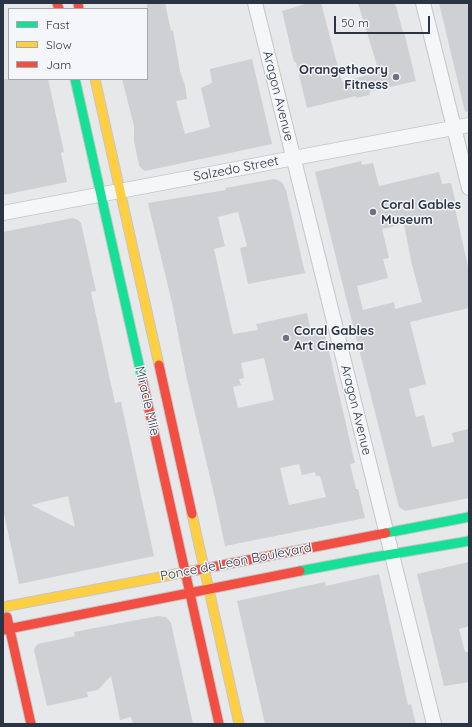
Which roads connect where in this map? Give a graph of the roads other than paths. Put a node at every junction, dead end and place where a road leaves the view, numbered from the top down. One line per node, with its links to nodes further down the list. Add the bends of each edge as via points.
1 (255, 3): 7 (street, Aragon Avenue)
2 (423, 3): 6 (street)
3 (75, 80): 10 (main road, Miracle Mile)
4 (95, 80): 9 (main road, Miracle Mile)
5 (469, 125): 6 (street, Salzedo Street)
6 (454, 128): 7 (street, Salzedo Street); 8 (street)
7 (293, 158): 9 (street, Salzedo Street); 13 (street, Aragon Avenue)
8 (469, 188)
9 (120, 191): 10 (street, Salzedo Street); 16 (main road, Miracle Mile)
10 (101, 195): 11 (street, Salzedo Street); 17 (main road, Miracle Mile)
11 (3, 213)
12 (469, 517): 13 (main road, Ponce de Leon Boulevard)
13 (387, 534): 15 (street, Aragon Avenue); 16 (main road, Ponce de Leon Boulevard)
14 (469, 541): 15 (main road, Ponce de Leon Boulevard)
15 (392, 555): 18 (main road, Ponce de Leon Boulevard); 25 (street, Aragon Avenue)
16 (204, 567): 17 (main road, Ponce de Leon Boulevard); 18 (main road, Miracle Mile)
17 (186, 571): 19 (main road, Miracle Mile); 20 (main road, Ponce de Leon Boulevard)
18 (209, 589): 19 (main road, Ponce de Leon Boulevard); 24 (main road, Miracle Mile)
19 (190, 593): 21 (main road, Ponce de Leon Boulevard); 23 (main road, Miracle Mile)
20 (3, 605): 21 (main road)
21 (6, 629): 22 (main road)
22 (31, 724)
23 (220, 724)
24 (239, 724)
25 (434, 724)

